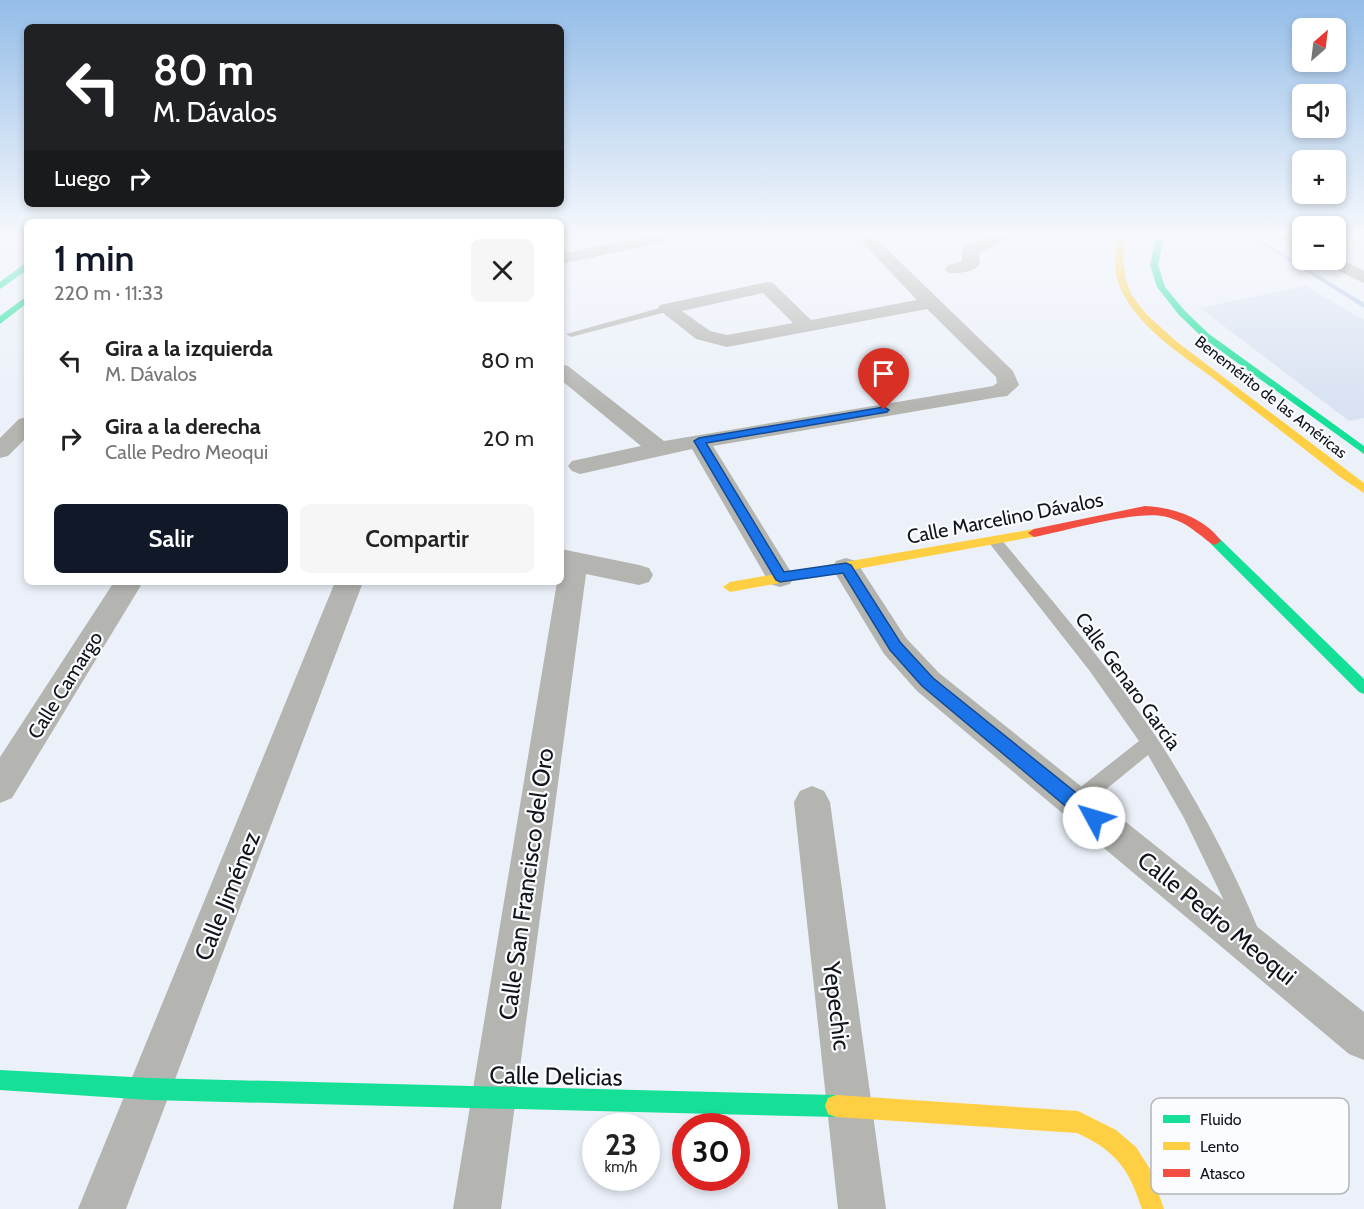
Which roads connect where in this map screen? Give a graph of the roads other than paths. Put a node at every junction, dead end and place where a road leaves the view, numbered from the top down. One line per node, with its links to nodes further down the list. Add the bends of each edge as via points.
1 (742, 292): 8 (street)
2 (773, 292): 10 (street)
3 (921, 292): 7 (street)
4 (1126, 292): 13 (street, Benemérito de las Américas)
5 (1165, 292): 12 (street, Benemérito de las Américas)
6 (24, 301): 9 (street)
7 (932, 303): 10 (street); 16 (street, via 1006,375 1008,385 999,391)
8 (667, 309): 10 (street, via 704,335 721,340); 11 (lane)
9 (0, 321)
10 (806, 325)
11 (571, 334)
12 (1206, 336): 13 (street); 19 (street, Benemérito de las Américas)
13 (1169, 340): 21 (street, Benemérito de las Américas)
14 (564, 372): 17 (street)
15 (24, 427): 18 (street)
16 (699, 441): 17 (street); 26 (street)
17 (659, 449): 20 (street)
18 (0, 451)
19 (1364, 451)
20 (580, 466)
21 (1364, 489)
22 (995, 541): 24 (street, Calle Marcelino Dávalos); 30 (street, Calle Marcelino Dávalos, via 1145,510 1171,513 1210,536); 31 (lane, Calle Genaro García)
23 (568, 559): 25 (street); 39 (street, Calle San Francisco del Oro)
24 (846, 568): 26 (street, Calle Marcelino Dávalos); 34 (street, Calle Pedro Meoqui, via 895,646 928,682)
25 (639, 575)
26 (780, 577): 29 (street, Calle Marcelino Dávalos)
27 (127, 585): 32 (street, Calle Camargo)
28 (348, 585): 38 (street, Calle Jiménez)
29 (730, 587)
30 (1364, 688)
31 (1150, 743): 34 (lane); 35 (lane, Calle Genaro García)
32 (0, 787)
33 (812, 802): 40 (street, Yepechic)
34 (1075, 803): 35 (street, Calle Pedro Meoqui)
35 (1260, 953): 36 (street, Calle Pedro Meoqui)
36 (1364, 1039)
37 (0, 1080): 38 (street, Calle Delicias)
38 (150, 1089): 39 (street, Calle Delicias); 41 (street, Calle Jiménez)
39 (494, 1097): 40 (street, Calle Delicias); 42 (street, Calle San Francisco del Oro)
40 (849, 1106): 43 (street, Yepechic); 44 (street, Calle Delicias, via 1078,1122 1108,1134 1128,1151 1142,1172)
41 (102, 1209)
42 (477, 1209)
43 (862, 1209)
44 (1153, 1209)

